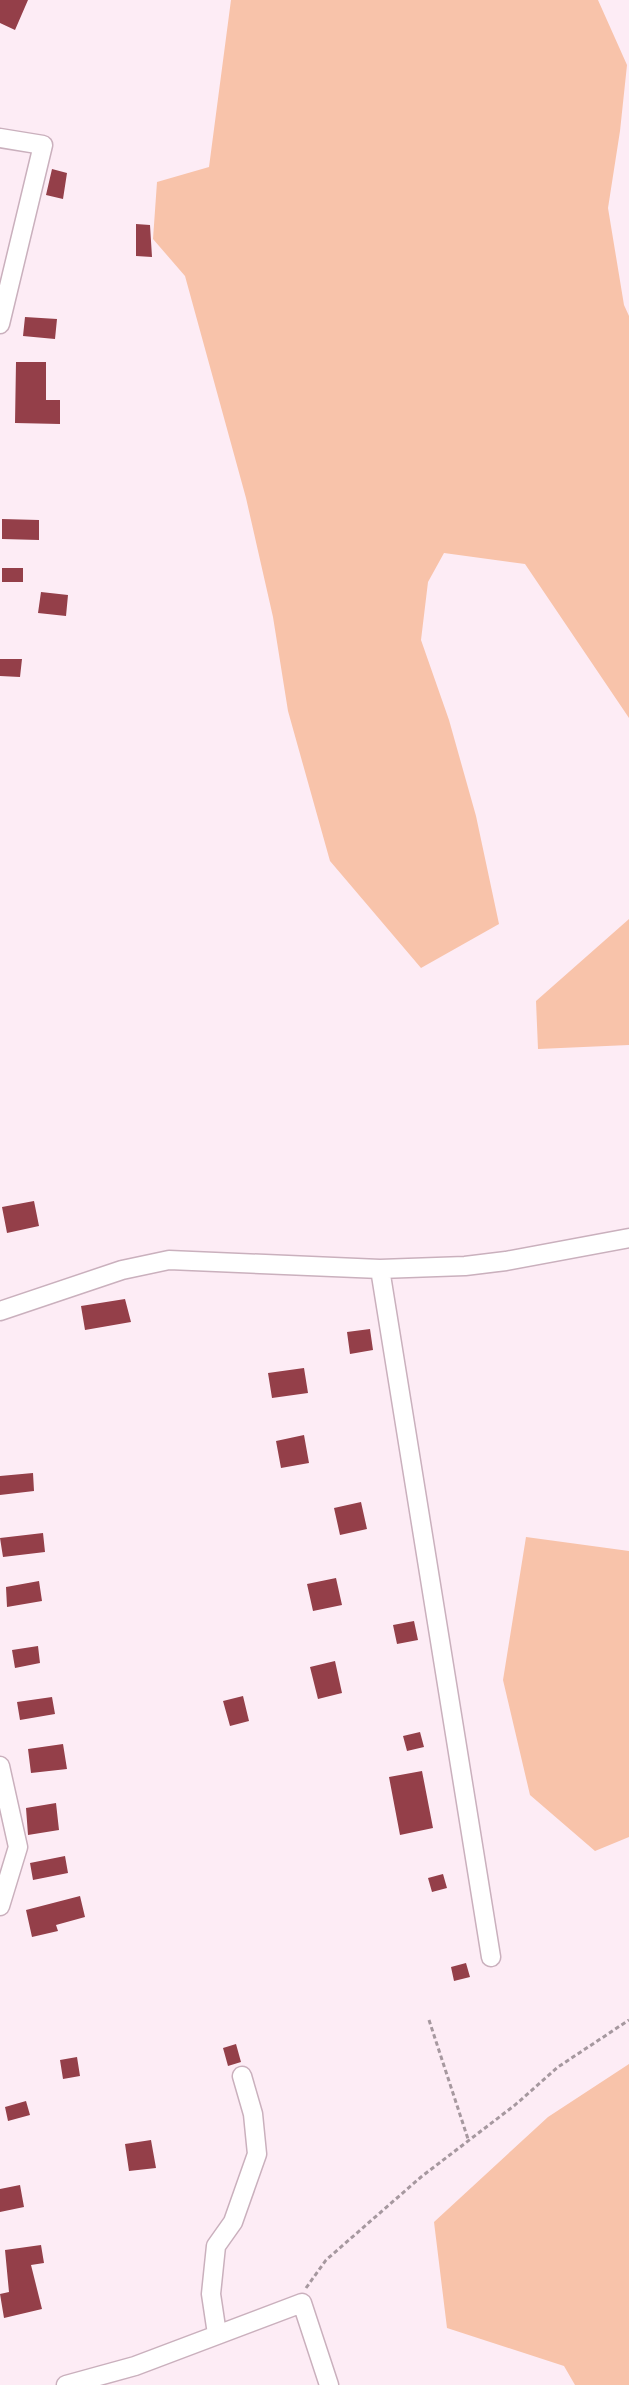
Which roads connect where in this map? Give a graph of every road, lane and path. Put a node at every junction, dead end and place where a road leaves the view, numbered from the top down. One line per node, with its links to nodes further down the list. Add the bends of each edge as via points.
1 (0, 138): 2 (street, via 44,145)
2 (0, 324)
3 (629, 1238): 4 (street, via 496,1263)
4 (380, 1269): 5 (street, via 169,1260 122,1270); 9 (street)
5 (0, 1311)
6 (0, 1767): 7 (street, via 18,1847)
7 (3, 1888): 8 (street)
8 (0, 1906)
9 (491, 1957)
10 (429, 2020): 13 (path)
11 (629, 2020): 13 (path, via 558,2067)
12 (242, 2076): 15 (street, via 254,2114 257,2154 233,2222 216,2246 211,2294)
13 (468, 2139): 14 (path, via 326,2260 302,2294)
14 (302, 2303): 15 (street); 17 (street)
15 (217, 2334): 16 (street, via 135,2366)
16 (66, 2385)
17 (329, 2385)

